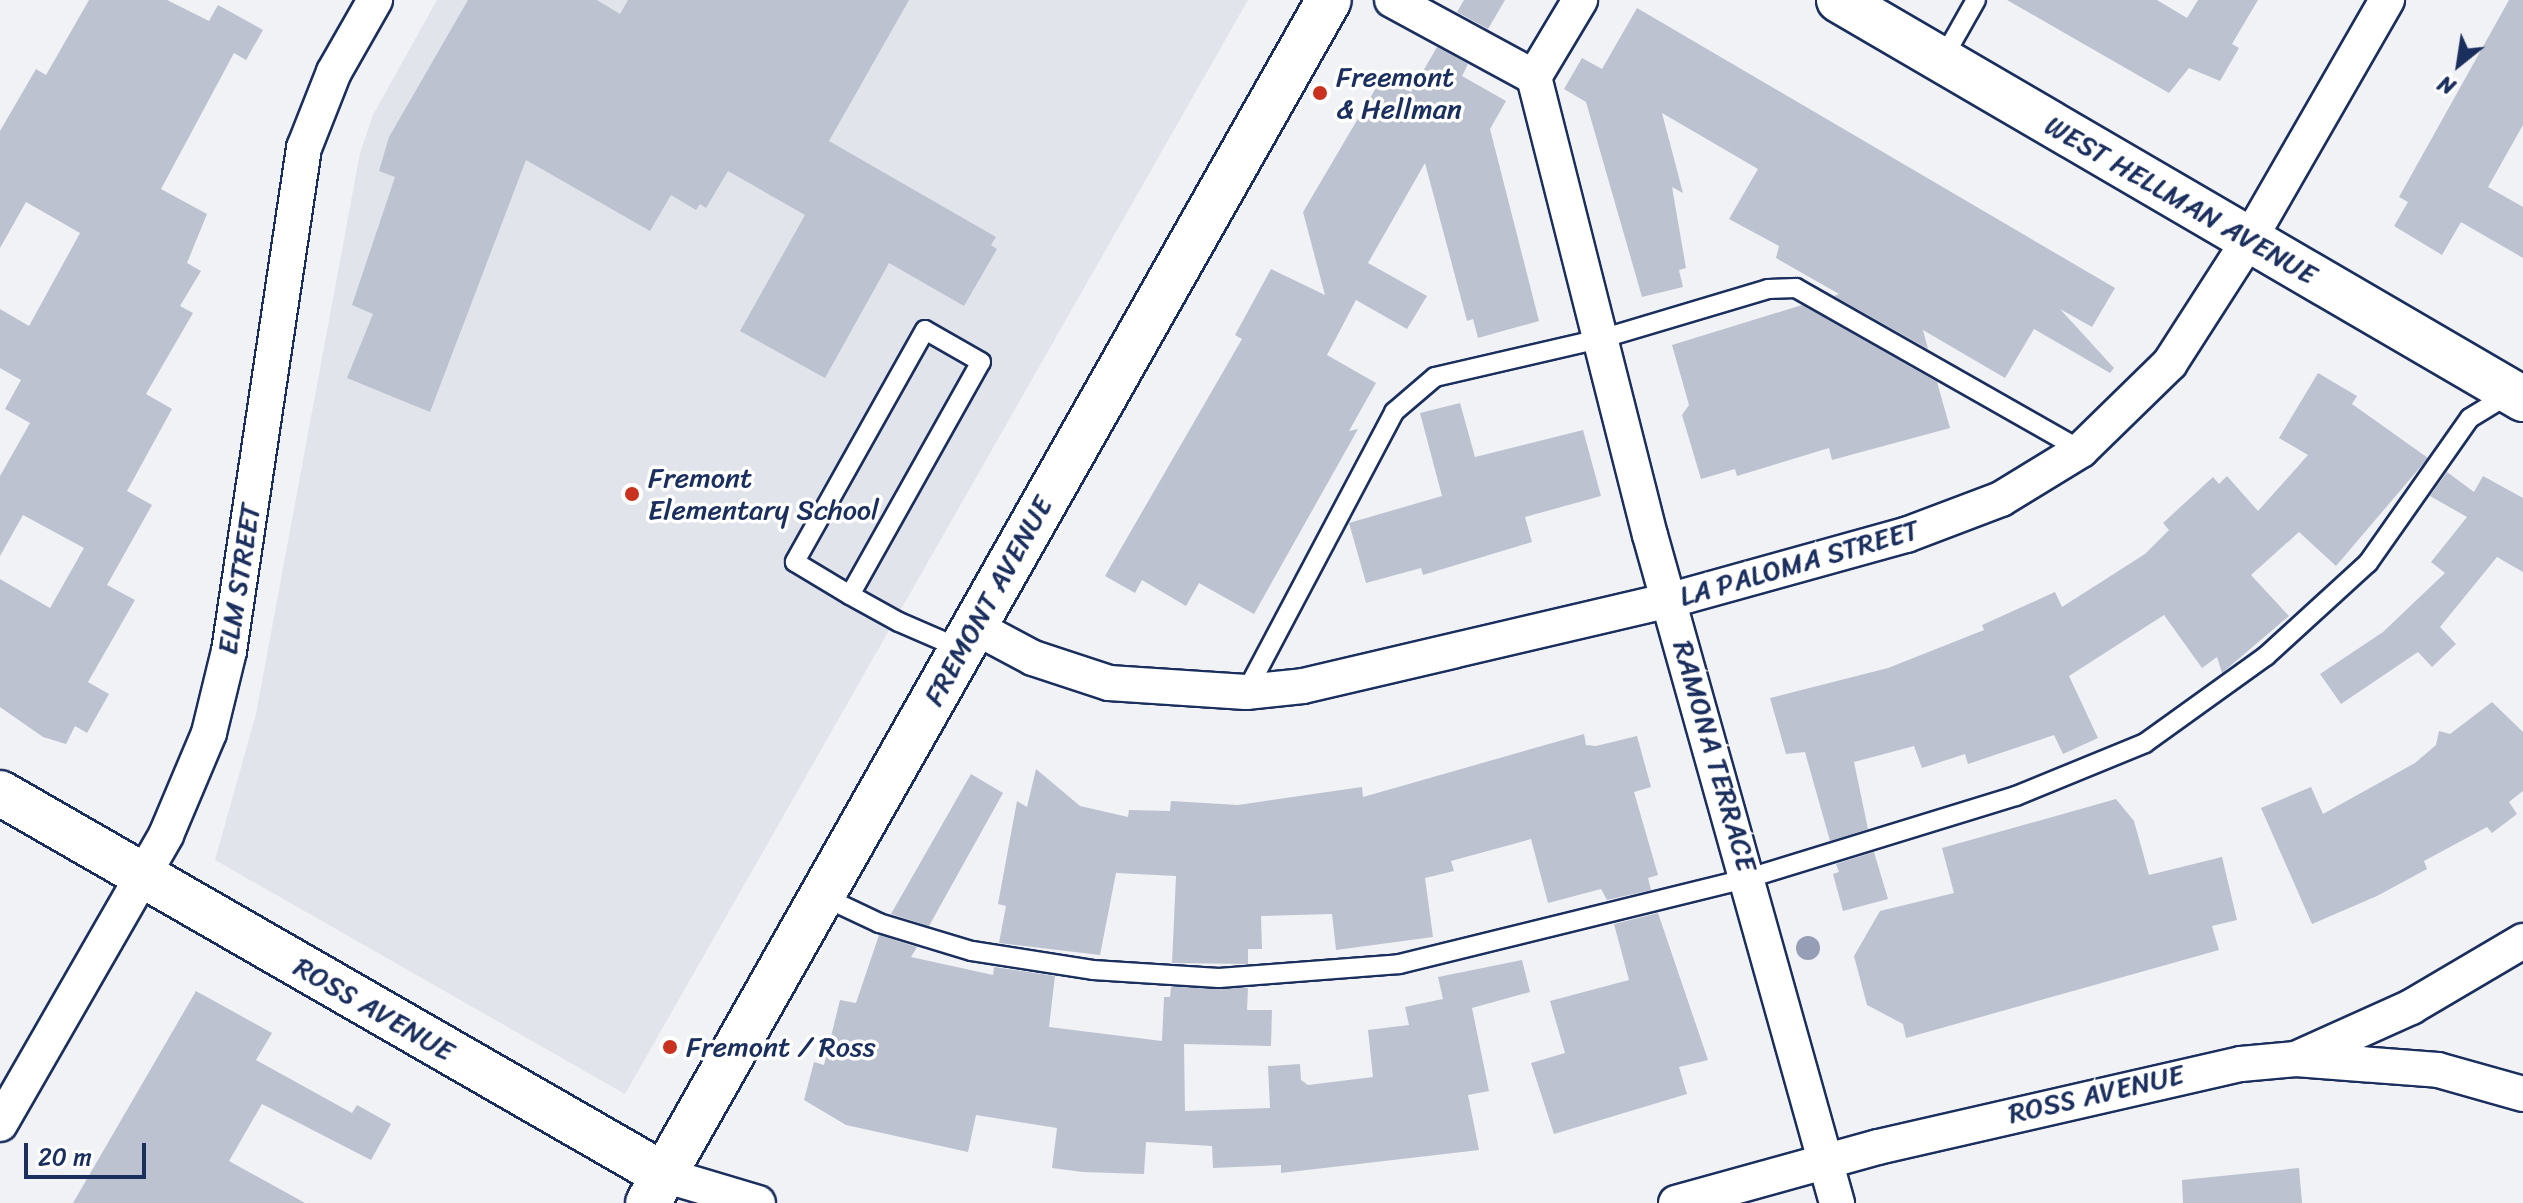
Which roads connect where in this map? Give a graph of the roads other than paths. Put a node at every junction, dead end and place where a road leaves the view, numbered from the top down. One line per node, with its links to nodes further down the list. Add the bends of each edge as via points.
1 (375, 0): 19 (street, ELM STREET, via 334,72 304,148 219,699 191,778)
2 (1329, 0): 16 (street, FREMONT AVENUE)
3 (1392, 0): 9 (street)
4 (1580, 0): 9 (street)
5 (1839, 0): 8 (street, WEST HELLMAN AVENUE)
6 (1976, 0): 8 (lane)
7 (2387, 0): 10 (street, LA PALOMA STREET)
8 (1942, 60): 10 (street, WEST HELLMAN AVENUE)
9 (1534, 77): 11 (street, RAMONA TERRACE)
10 (2249, 240): 12 (street, WEST HELLMAN AVENUE); 13 (street, LA PALOMA STREET, via 2170,363)
11 (1604, 338): 13 (lane, via 1768,289 1796,288); 15 (street, RAMONA TERRACE); 17 (lane, via 1435,377 1406,397)
12 (2519, 392): 20 (lane, via 2470,418 2368,563 2266,656 2145,743 2016,796)
13 (2081, 450): 15 (street, LA PALOMA STREET, via 2001,499 1955,518)
14 (850, 595): 14 (lane, via 795,562 925,330 981,362); 16 (lane)
15 (1671, 600): 17 (street, LA PALOMA STREET, via 1303,686); 20 (street, RAMONA TERRACE)
16 (967, 637): 17 (street, LA PALOMA STREET, via 1109,683); 21 (street, FREMONT AVENUE)
17 (1246, 692)
18 (0, 793): 19 (street, ROSS AVENUE)
19 (140, 875): 25 (street, ELM STREET); 27 (street, ROSS AVENUE)
20 (1749, 878): 21 (lane, via 1399,964 1219,978 1093,970 972,951 879,923); 26 (street, RAMONA TERRACE)
21 (822, 896): 27 (street, FREMONT AVENUE)
22 (2523, 941): 23 (street, via 2411,1007)
23 (2296, 1059): 24 (street, ROSS AVENUE, via 2438,1070); 26 (street, ROSS AVENUE, via 2135,1084)
24 (2523, 1094)
25 (0, 1124)
26 (1827, 1163): 29 (street, ROSS AVENUE); 30 (street, RAMONA TERRACE)
27 (656, 1189): 28 (street, ROSS AVENUE)
28 (758, 1203)
29 (1676, 1203)
30 (1837, 1203)

